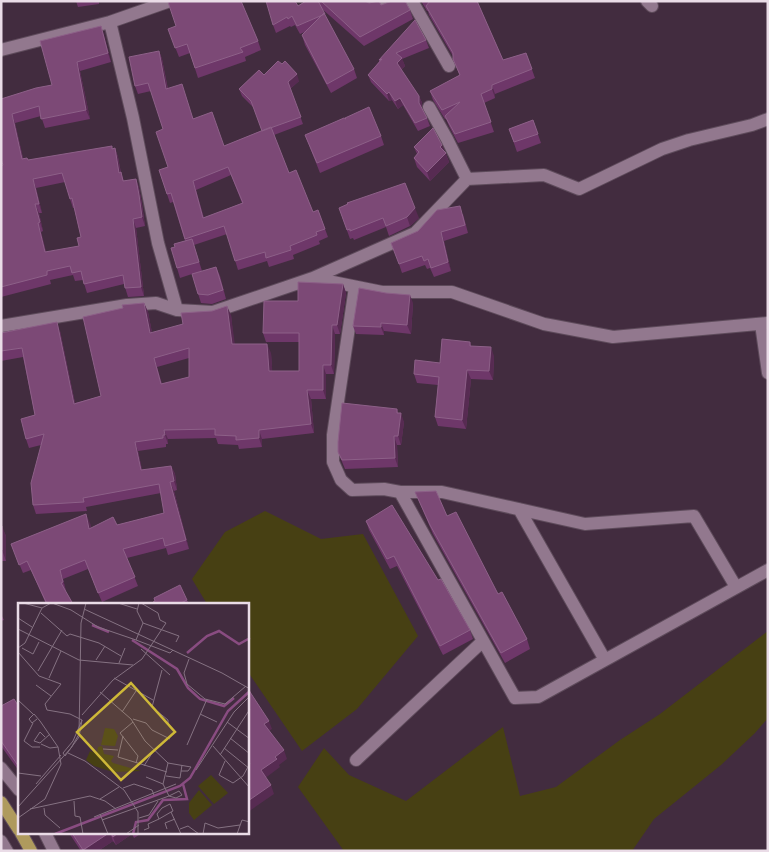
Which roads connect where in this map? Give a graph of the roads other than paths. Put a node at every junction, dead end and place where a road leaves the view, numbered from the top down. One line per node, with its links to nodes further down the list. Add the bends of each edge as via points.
1 (170, 1): 5 (street)
2 (370, 1): 3 (street, via 373,4)
3 (381, 1)
4 (412, 1): 7 (street)
5 (110, 22): 6 (street); 13 (street, via 158,243)
6 (1, 50)
7 (449, 66)
8 (429, 107): 10 (street)
9 (768, 119): 10 (street, via 662,149 579,189 544,175)
10 (467, 179): 11 (street, via 414,233)
11 (314, 278): 12 (street); 13 (street, via 213,312)
12 (355, 287): 14 (street, via 382,292 452,292 544,324 612,337); 17 (street, via 333,435 333,462 341,480 352,490)
13 (177, 310): 15 (street, via 156,303 127,305)
14 (764, 323): 16 (street)
15 (1, 326)
16 (768, 373)
17 (400, 492): 18 (street, via 442,492); 21 (street)
18 (519, 509): 20 (street, via 585,524 694,516); 22 (street)
19 (768, 570): 20 (street)
20 (736, 587): 22 (street)
21 (483, 641): 22 (street, via 515,698 538,697); 23 (street)
22 (605, 660)
23 (356, 760)
24 (1, 768): 25 (street)
25 (18, 789)
26 (1, 802): 27 (main road)
27 (18, 828)
28 (22, 834): 32 (main road)
29 (46, 834): 33 (street)
30 (1, 841): 31 (street)
31 (7, 851)
32 (31, 851)
33 (54, 851)

